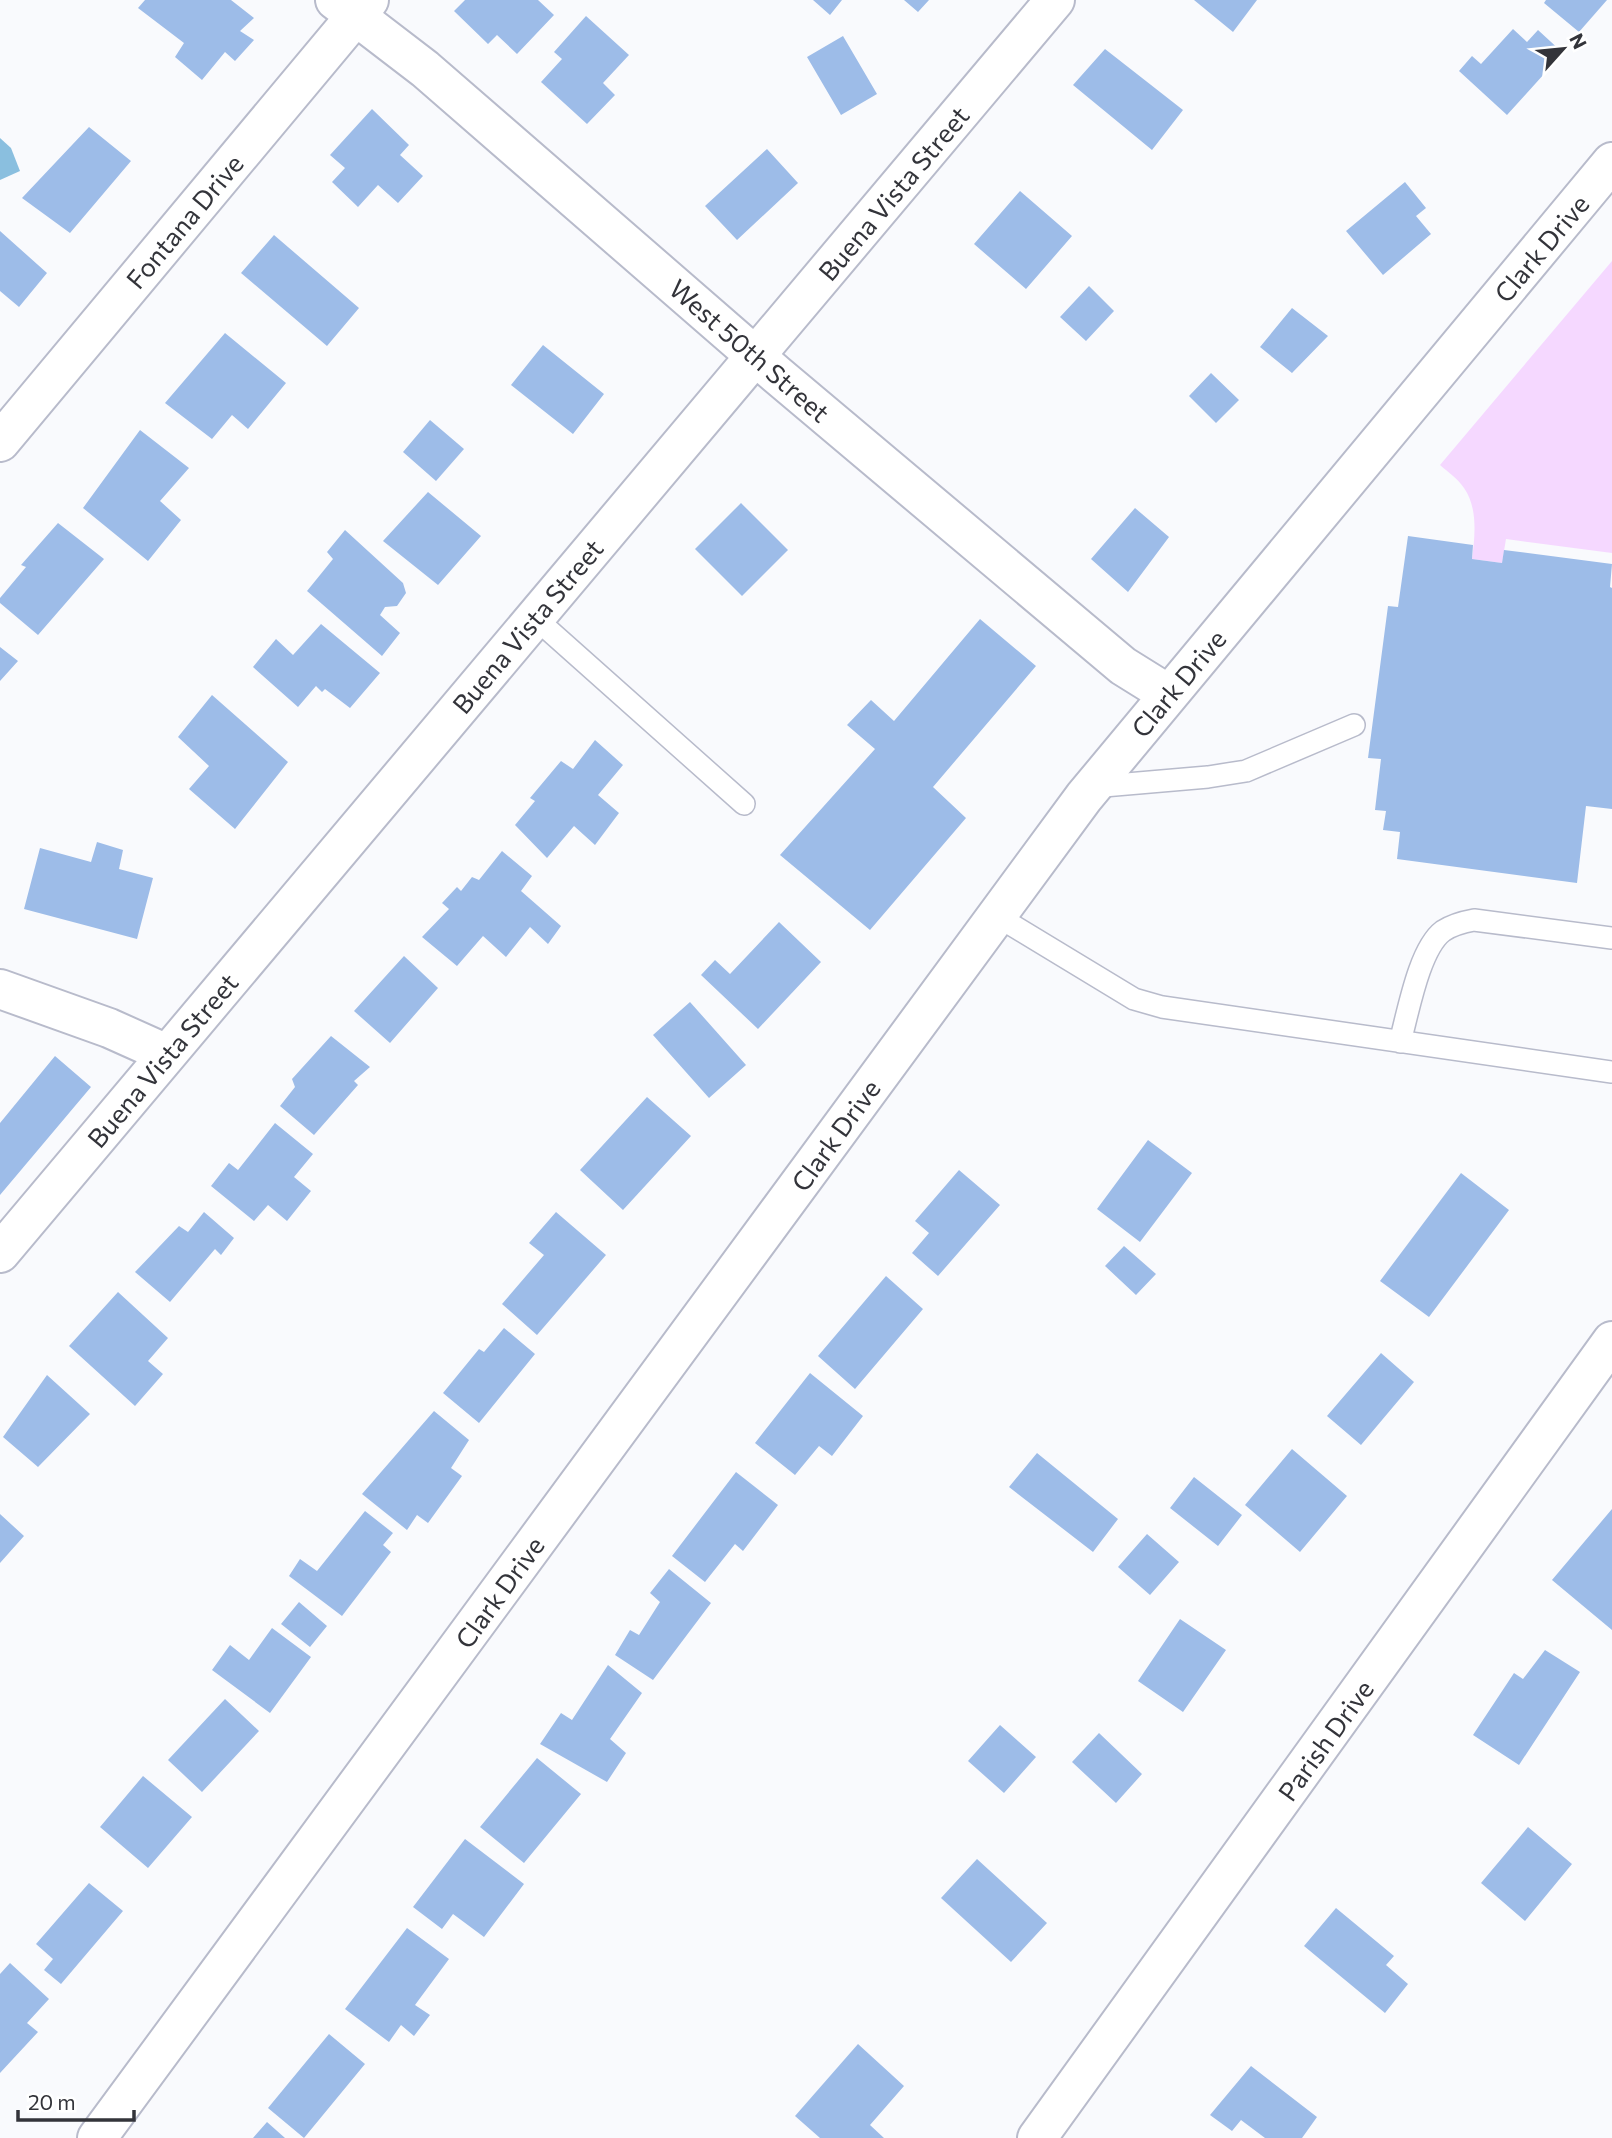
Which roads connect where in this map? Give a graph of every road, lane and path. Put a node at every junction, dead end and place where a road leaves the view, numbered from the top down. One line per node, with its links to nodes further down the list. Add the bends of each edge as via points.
1 (1055, 0): 4 (street, Buena Vista Street)
2 (353, 5): 4 (street, West 50th Street); 5 (street, Fontana Drive)
3 (1612, 162): 7 (street, Clark Drive)
4 (755, 355): 6 (street, Buena Vista Street); 7 (street, West 50th Street, via 1123,666)
5 (0, 442)
6 (534, 617): 10 (lane); 15 (street, Buena Vista Street)
7 (1168, 694): 9 (street, Clark Drive)
8 (1354, 724): 9 (lane, via 1245,771)
9 (1093, 787): 11 (street, Clark Drive)
10 (744, 804)
11 (997, 916): 14 (lane, via 1134,999); 19 (street, Clark Drive)
12 (1612, 938): 14 (lane, via 1474,920 1459,923 1442,932 1425,953)
13 (0, 989): 15 (street)
14 (1400, 1042): 16 (lane)
15 (167, 1054): 17 (street, Buena Vista Street)
16 (1612, 1072)
17 (0, 1253)
18 (1612, 1341): 20 (street, Parish Drive)
19 (97, 2138)
20 (1037, 2138)

